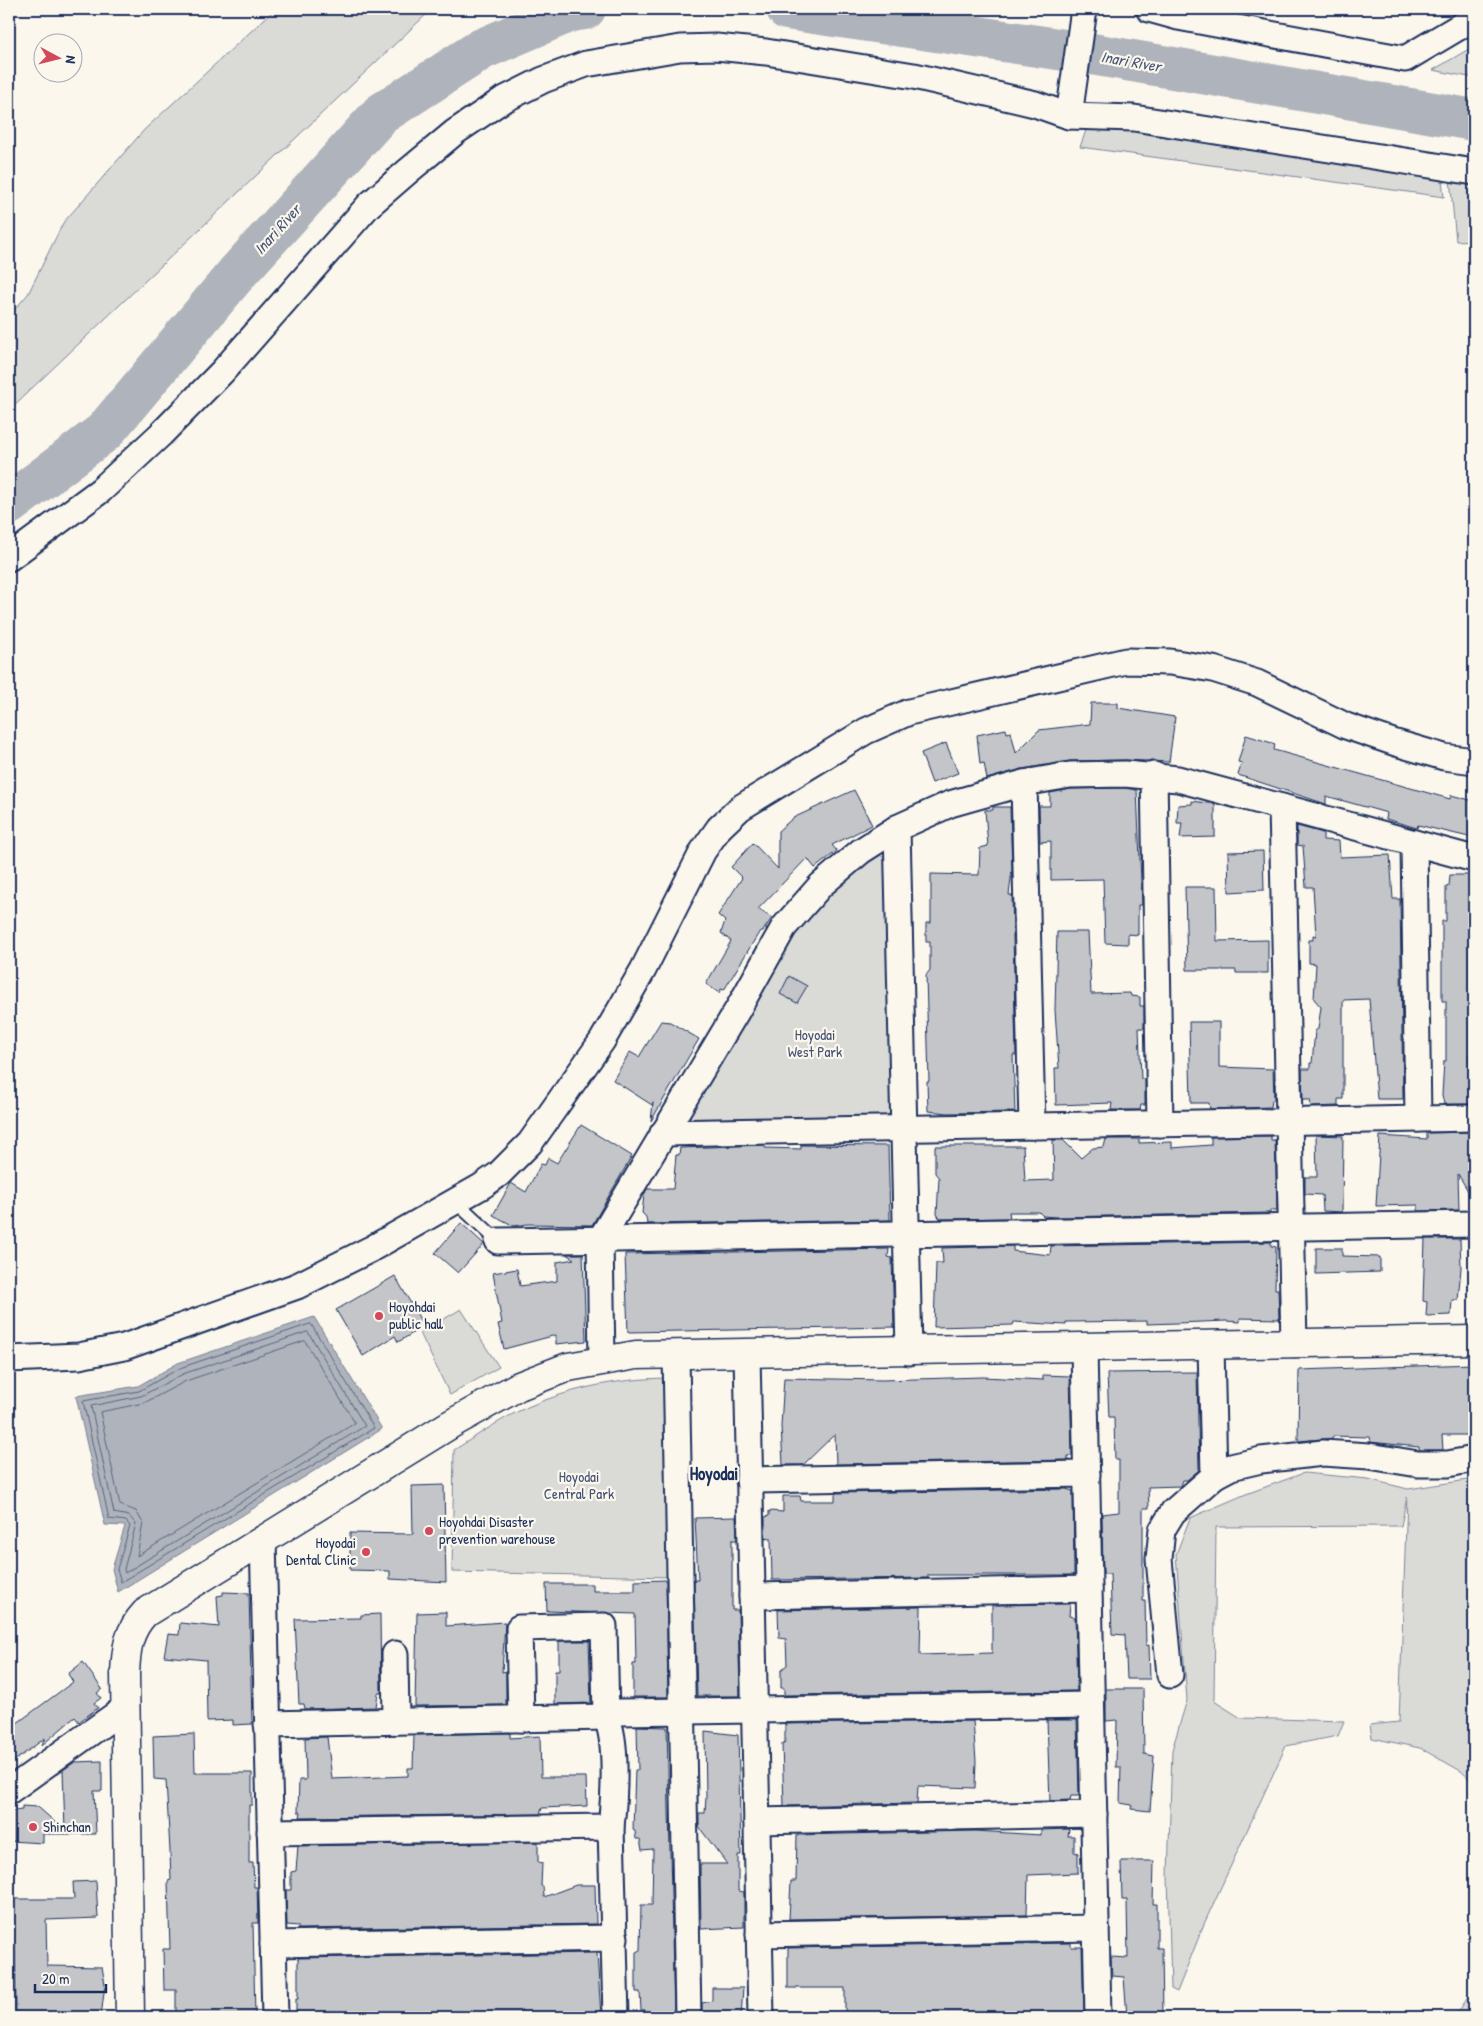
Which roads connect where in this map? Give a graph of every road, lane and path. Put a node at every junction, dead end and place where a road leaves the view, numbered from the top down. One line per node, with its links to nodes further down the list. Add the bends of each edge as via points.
1 (1149, 9): 3 (street, via 1405,59)
2 (1084, 12): 4 (street)
3 (1474, 18)
4 (1071, 107): 5 (street); 6 (street, via 1035,104 914,76 716,47 635,54 586,64 543,80 501,101 455,132 375,200 222,372 161,434 101,490)
5 (1474, 172)
6 (9, 558)
7 (1474, 761): 21 (street, via 1444,757 1396,743 1346,726 1257,683 1213,669 1170,662 1126,661 909,712 866,731 740,808 719,828 703,851 643,970 602,1041 562,1100 530,1143 499,1174)
8 (1154, 775): 9 (street, via 1070,775); 10 (street); 17 (street)
9 (1024, 783): 11 (street, via 950,804); 18 (street)
10 (1282, 807): 12 (street); 16 (street)
11 (896, 828): 19 (street); 20 (street, via 861,851 821,885 784,927)
12 (1414, 843): 13 (street); 15 (street)
13 (1474, 859)
14 (1474, 1118): 15 (street)
15 (1418, 1119): 16 (street)
16 (1289, 1121): 17 (street); 23 (street)
17 (1160, 1124): 18 (street)
18 (1032, 1126): 19 (street)
19 (904, 1128): 20 (street); 24 (street)
20 (663, 1133): 25 (street)
21 (455, 1201): 26 (lane); 34 (street, via 297,1286 142,1341 79,1356)
22 (1474, 1224): 23 (street)
23 (1292, 1228): 24 (street); 28 (street)
24 (907, 1234): 25 (street); 31 (street)
25 (600, 1240): 26 (street); 35 (street)
26 (498, 1241)
27 (1474, 1340): 28 (street)
28 (1294, 1344): 29 (street)
29 (1211, 1346): 30 (street); 38 (street)
30 (1084, 1348): 31 (street); 37 (street)
31 (909, 1352): 33 (street)
32 (676, 1354): 33 (street); 35 (street); 47 (street)
33 (747, 1354): 39 (street)
34 (9, 1359)
35 (602, 1360): 40 (street, via 568,1367 519,1386)
36 (1474, 1460): 38 (street, via 1418,1464 1323,1453 1261,1460 1231,1467)
37 (1087, 1474): 39 (street); 41 (street)
38 (1214, 1476): 44 (street, via 1173,1512 1162,1530 1159,1559)
39 (749, 1480): 42 (street)
40 (263, 1539): 46 (street, via 145,1613 135,1624 126,1651); 52 (street)
41 (1089, 1589): 42 (street); 45 (street)
42 (752, 1596): 48 (street)
43 (394, 1654): 51 (street)
44 (1170, 1675)
45 (1091, 1705): 48 (street); 54 (street)
46 (125, 1708): 53 (street); 62 (street)
47 (682, 1711): 48 (street); 49 (street, via 619,1712); 65 (street)
48 (754, 1711): 55 (street)
49 (606, 1717): 50 (street); 50 (street, via 604,1626 528,1627 518,1628); 56 (street, via 612,1728 614,1803)
50 (521, 1719): 51 (street)
51 (396, 1721): 52 (street)
52 (267, 1724): 57 (street)
53 (9, 1791)
54 (1094, 1814): 55 (street); 58 (street)
55 (757, 1821): 59 (street)
56 (611, 1827): 57 (street); 60 (street)
57 (270, 1832): 61 (street)
58 (1096, 1928): 59 (street); 67 (street)
59 (759, 1934): 66 (street)
60 (615, 1938): 61 (street); 64 (street)
61 (273, 1944): 63 (street)
62 (130, 2017)
63 (274, 2017)
64 (616, 2017)
65 (688, 2017)
66 (761, 2017)
67 (1098, 2017)

